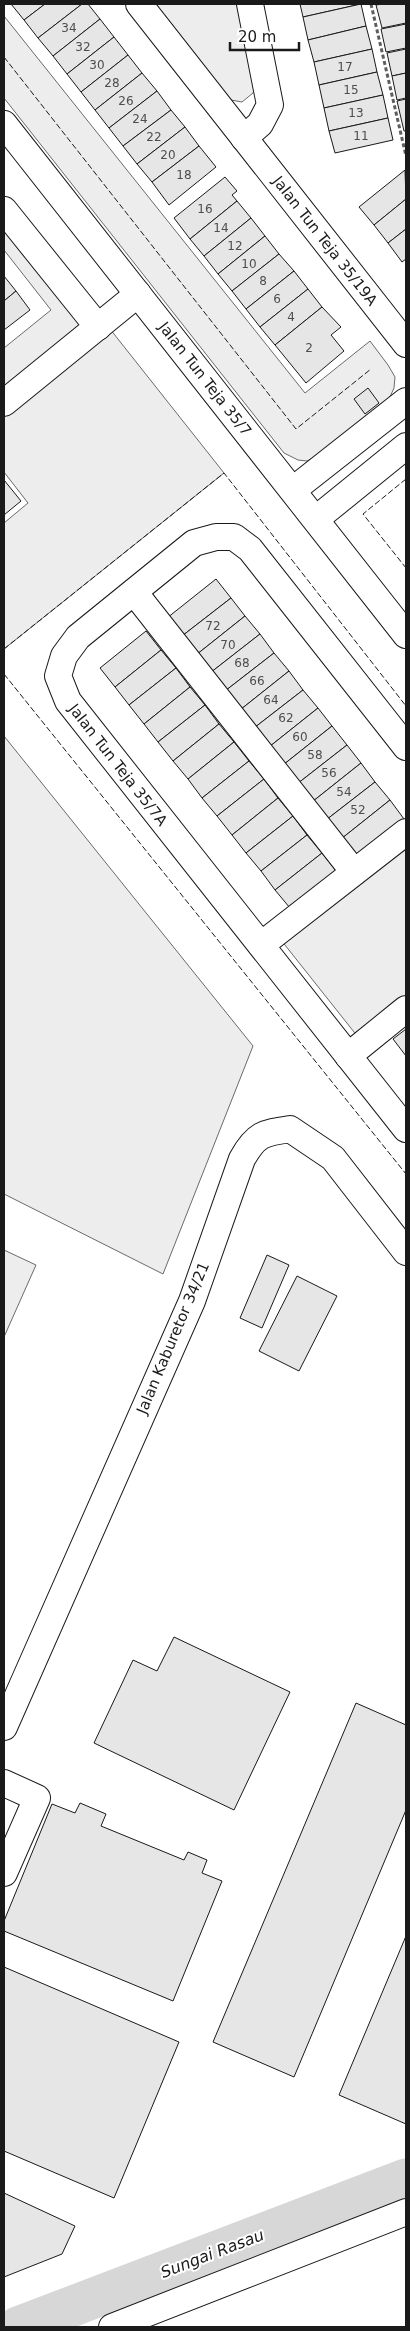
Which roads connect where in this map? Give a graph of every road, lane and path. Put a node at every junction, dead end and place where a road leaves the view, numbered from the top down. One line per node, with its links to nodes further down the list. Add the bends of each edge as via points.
1 (139, 4): 5 (street, Jalan Tun Teja 35/19A)
2 (250, 4): 5 (street, via 270,105 260,124)
3 (371, 4): 6 (path)
4 (4, 124): 8 (street, Jalan Tun Teja 35/7)
5 (244, 138): 10 (street, Jalan Tun Teja 35/19A)
6 (406, 156)
7 (4, 210): 9 (street)
8 (138, 294): 9 (street); 14 (street, Jalan Tun Teja 35/7)
9 (98, 327): 12 (street)
10 (406, 344)
11 (406, 401): 14 (street)
12 (4, 403)
13 (406, 446): 15 (street)
14 (293, 490): 15 (street, Jalan Tun Teja 35/7)
15 (316, 519): 17 (street, Jalan Tun Teja 35/7)
16 (134, 592): 18 (street, Jalan Tun Teja 35/7A, via 194,543 216,537 234,538 250,549); 20 (street); 21 (street, Jalan Tun Teja 35/7A, via 78,637 64,656 58,676 68,701)
17 (406, 635)
18 (406, 747)
19 (406, 832): 20 (street)
20 (354, 872): 21 (street)
21 (261, 946): 23 (street, Jalan Tun Teja 35/7A)
22 (406, 1009): 23 (street)
23 (348, 1056): 24 (street, Jalan Tun Teja 35/7A)
24 (406, 1129)
25 (406, 1252): 26 (street, Jalan Kaburetor 34/21, via 333,1158 290,1129 264,1133 252,1142 242,1158 192,1301)
26 (4, 1727)
27 (4, 1783): 28 (street, via 37,1798)
28 (4, 1873)
29 (406, 2212): 30 (street)
30 (112, 2327)

